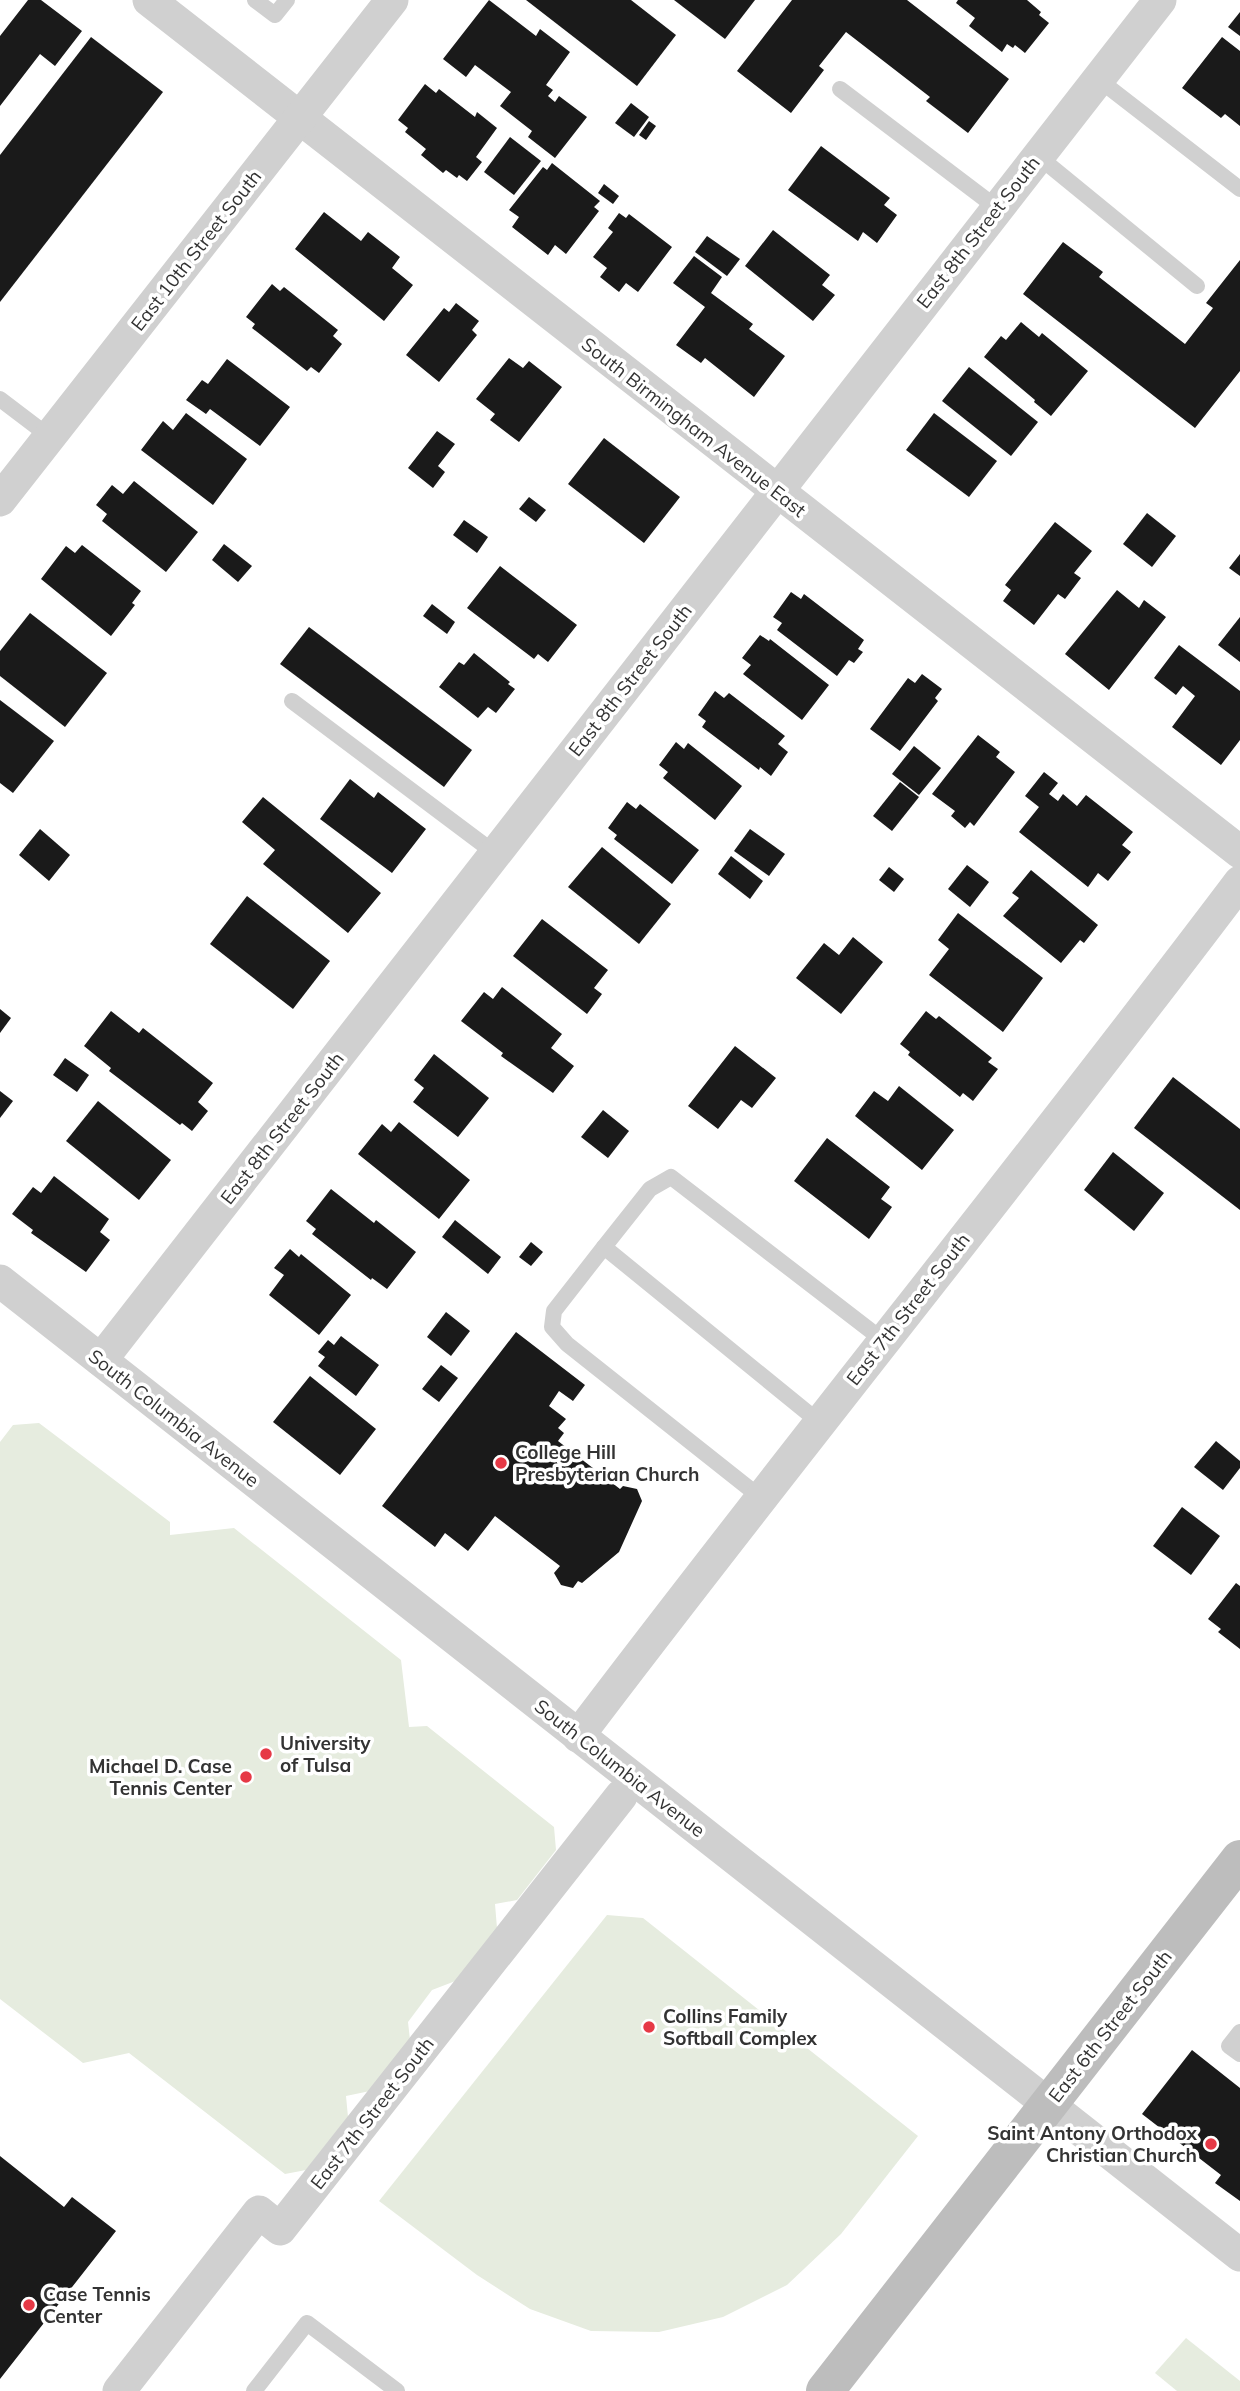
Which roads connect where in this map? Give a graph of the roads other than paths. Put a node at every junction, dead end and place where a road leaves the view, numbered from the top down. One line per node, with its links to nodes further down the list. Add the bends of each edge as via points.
1 (149, 0): 8 (street, South Birmingham Avenue East)
2 (255, 0): 3 (lane, via 275,15)
3 (287, 0)
4 (392, 0): 8 (street, East 10th Street South)
5 (1160, 0): 6 (street, East 8th Street South)
6 (1098, 79): 9 (street, East 8th Street South); 10 (lane)
7 (840, 89): 11 (lane)
8 (300, 118): 14 (street, East 10th Street South); 15 (street, South Birmingham Avenue East)
9 (1038, 156): 11 (street, East 8th Street South); 12 (lane)
10 (1240, 189)
11 (997, 208): 15 (street, East 8th Street South)
12 (1197, 286)
13 (0, 399): 14 (lane)
14 (50, 437): 16 (street, East 10th Street South)
15 (776, 492): 18 (street, South Birmingham Avenue East); 19 (street, East 8th Street South)
16 (0, 500)
17 (292, 701): 19 (lane)
18 (1240, 852)
19 (496, 853): 24 (street, East 8th Street South)
20 (1240, 882): 23 (street, East 7th Street South)
21 (604, 1247): 23 (lane, via 650,1189 671,1177); 25 (lane); 26 (lane, via 554,1311 552,1327 567,1344)
22 (0, 1281): 24 (street, South Columbia Avenue)
23 (884, 1341): 25 (street, East 7th Street South)
24 (101, 1360): 27 (street, South Columbia Avenue)
25 (819, 1422): 26 (street, East 7th Street South)
26 (760, 1497): 27 (street, East 7th Street South)
27 (578, 1736): 32 (street, South Columbia Avenue)
28 (621, 1796): 34 (street, East 7th Street South, via 281,2229 259,2212)
29 (1240, 1859): 32 (street, East 6th Street South)
30 (1240, 2032): 31 (lane, via 1229,2046)
31 (1240, 2054)
32 (1049, 2104): 33 (street, South Columbia Avenue); 37 (street, East 6th Street South)
33 (1240, 2255)
34 (118, 2391)
35 (254, 2391): 36 (lane, via 307,2323)
36 (397, 2391)
37 (825, 2391)

